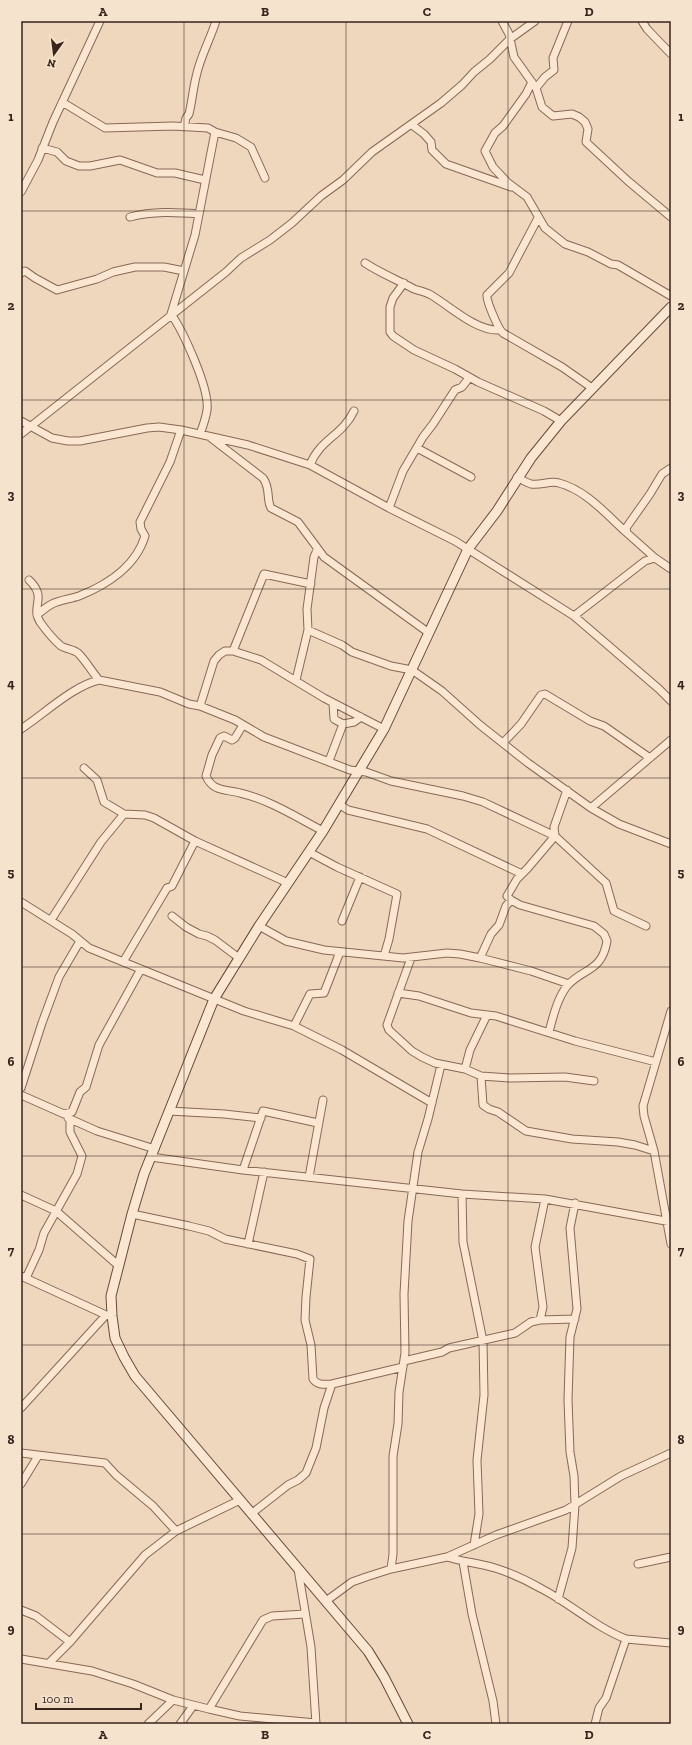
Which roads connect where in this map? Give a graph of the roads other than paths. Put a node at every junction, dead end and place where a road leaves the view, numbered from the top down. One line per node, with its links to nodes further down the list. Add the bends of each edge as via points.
1 (100, 21): 10 (street)
2 (216, 21): 12 (street, via 195,78 189,114)
3 (502, 21): 7 (street)
4 (535, 21): 7 (street)
5 (568, 21): 9 (street, via 553,58 554,70)
6 (642, 21): 8 (street)
7 (510, 39): 9 (street, via 514,57); 11 (street, via 462,85)
8 (671, 54)
9 (534, 85): 17 (street, via 503,126 494,133 485,151 507,182); 21 (street, via 542,107 554,116 572,114 585,122 588,129 586,142)
10 (62, 102): 12 (street, via 105,128); 14 (street)
11 (412, 125): 17 (street, via 431,142 432,150 446,164); 29 (street, via 372,152 343,180 270,240 241,258)
12 (184, 127): 13 (street, via 208,128)
13 (215, 132): 15 (street, via 236,138 251,147); 16 (street)
14 (42, 148): 16 (street, via 57,152 66,161 79,166 120,160 157,173); 18 (street)
15 (265, 178)
16 (205, 180): 19 (street)
17 (519, 189): 22 (street, via 527,197)
18 (21, 192)
19 (199, 214): 20 (street, via 167,212); 24 (street)
20 (130, 217)
21 (671, 217)
22 (538, 218): 27 (street, via 545,228 565,244 618,265); 30 (street, via 509,273 487,295 487,301)
23 (365, 263): 26 (street)
24 (184, 271): 25 (street, via 164,267 135,267 57,290 25,271); 29 (street)
25 (21, 273)
26 (404, 283): 30 (street, via 430,295 476,324); 31 (street, via 390,307 390,332 414,350)
27 (671, 296)
28 (671, 307): 32 (street)
29 (171, 314): 36 (street); 39 (street, via 187,341 202,380 207,401)
30 (500, 330): 32 (street)
31 (469, 378): 35 (street); 40 (street, via 462,387 455,390)
32 (592, 388): 35 (street)
33 (354, 411): 41 (street, via 346,425 317,451)
34 (21, 421): 36 (street)
35 (561, 421): 44 (street)
36 (30, 427): 37 (street, via 52,438 68,441 147,428); 38 (street)
37 (181, 430): 39 (street); 53 (street, via 170,462 140,522 146,536 136,558 96,589 53,603)
38 (21, 434)
39 (203, 434): 41 (street); 48 (street, via 226,448 263,478 268,488 271,508 298,522)
40 (417, 448): 43 (street); 45 (street, via 403,471)
41 (310, 465): 45 (street)
42 (671, 468): 46 (street, via 662,474 627,526)
43 (471, 477)
44 (518, 477): 46 (street, via 532,484 558,482 569,486 586,497); 47 (street, via 497,511)
45 (389, 508): 47 (street)
46 (627, 533): 49 (street)
47 (468, 549): 54 (street); 56 (street)
48 (317, 550): 52 (street); 56 (street)
49 (655, 558): 50 (street); 54 (street, via 637,566)
50 (671, 569)
51 (29, 580): 53 (street, via 38,594)
52 (311, 584): 55 (street, via 307,609); 57 (street, via 264,574)
53 (37, 615): 59 (street, via 61,646 77,652)
54 (574, 616): 61 (street)
55 (308, 630): 58 (street, via 352,652 391,666); 60 (street)
56 (429, 633): 58 (street)
57 (233, 651): 60 (street, via 261,660); 63 (street, via 225,651 214,661)
58 (412, 670): 68 (street); 70 (street, via 442,691)
59 (99, 680): 63 (street, via 160,692); 67 (street, via 52,705)
60 (296, 680): 62 (street)
61 (671, 702)
62 (333, 703): 64 (street); 65 (street, via 334,719)
63 (200, 706): 66 (street)
64 (360, 717): 65 (street, via 354,722); 68 (street)
65 (343, 724): 72 (street)
66 (243, 725): 72 (street, via 264,737); 79 (street, via 232,740 224,736 220,738 206,776 210,784 262,799)
67 (21, 729)
68 (384, 729): 74 (street)
69 (671, 740): 71 (street)
70 (503, 743): 71 (street, via 521,724 541,695 546,694 604,726); 75 (street)
71 (650, 758): 77 (street)
72 (329, 761): 74 (street)
73 (84, 768): 78 (street, via 97,780 104,802)
74 (359, 772): 76 (street); 80 (street, via 478,800)
75 (567, 790): 77 (street); 80 (street, via 554,827)
76 (339, 804): 79 (street); 84 (street, via 348,810 427,829)
77 (591, 808): 82 (street, via 619,824)
78 (124, 814): 81 (street, via 154,818); 90 (street, via 101,842)
79 (323, 831): 83 (street)
80 (555, 836): 84 (street); 93 (street, via 606,883 614,911)
81 (195, 841): 86 (street); 100 (street, via 172,886 167,888)
82 (671, 844)
83 (310, 852): 85 (street); 86 (street)
84 (522, 874): 87 (street, via 508,894)
85 (360, 877): 91 (street); 96 (street, via 397,894 390,939)
86 (288, 883): 92 (street)
87 (511, 900): 99 (street); 102 (street, via 589,924 604,934 607,941 597,964)
88 (21, 902): 90 (street)
89 (172, 916): 97 (street, via 192,931 215,940)
90 (51, 920): 94 (street)
91 (342, 921)
92 (259, 926): 95 (street, via 292,943); 97 (street)
93 (646, 926)
94 (80, 941): 100 (street, via 89,948); 115 (street, via 59,977)
95 (340, 952): 96 (street); 108 (street, via 324,993 310,994)
96 (384, 956): 98 (street)
97 (239, 958): 104 (street)
98 (411, 958): 99 (street, via 447,953); 103 (street)
99 (480, 958): 102 (street)
100 (123, 962): 101 (street)
101 (141, 969): 104 (street); 120 (street, via 99,1045 86,1087 80,1092 72,1112)
102 (569, 984): 109 (street, via 558,1003)
103 (398, 994): 106 (street, via 419,996 471,1013); 111 (street, via 387,1028 412,1051)
104 (214, 999): 108 (street); 119 (street)
105 (671, 1011): 107 (street)
106 (487, 1015): 109 (street); 112 (street, via 470,1050)
107 (670, 1023): 110 (street)
108 (294, 1026): 118 (street, via 342,1050)
109 (548, 1032): 110 (street)
110 (656, 1062): 124 (street, via 643,1106)
111 (441, 1065): 112 (street); 118 (street)
112 (465, 1069): 113 (street)
113 (481, 1076): 114 (street, via 565,1077); 124 (street, via 483,1105 526,1131 572,1139 618,1142)
114 (594, 1082)
115 (21, 1088)
116 (21, 1095): 120 (street)
117 (323, 1100): 123 (street)
118 (432, 1103): 129 (street, via 418,1152)
119 (169, 1111): 121 (street); 125 (street)
120 (64, 1114): 122 (street)
121 (261, 1118): 123 (street, via 263,1111); 126 (street)
122 (70, 1120): 125 (street); 134 (street, via 70,1132 82,1156 77,1174)
123 (318, 1123): 128 (street)
124 (654, 1151): 136 (street)
125 (153, 1153): 126 (street); 135 (street)
126 (243, 1170): 127 (street)
127 (264, 1172): 128 (street); 137 (street)
128 (309, 1177): 129 (street)
129 (412, 1188): 130 (street); 145 (street, via 404,1294)
130 (462, 1194): 132 (street); 144 (street, via 463,1242)
131 (21, 1195): 134 (street)
132 (544, 1199): 133 (street); 143 (street, via 536,1247 542,1307)
133 (575, 1203): 136 (street); 142 (street, via 570,1228 577,1298)
134 (56, 1211): 139 (street); 140 (street)
135 (132, 1214): 137 (street, via 209,1231 225,1239); 139 (street)
136 (669, 1222): 138 (street)
137 (248, 1244): 146 (street, via 310,1259 305,1320 311,1345 313,1379 316,1383)
138 (671, 1244)
139 (119, 1266): 141 (street)
140 (24, 1277): 141 (street)
141 (109, 1315): 147 (street); 152 (street, via 124,1357 135,1376)
142 (575, 1319): 143 (street); 153 (street, via 570,1337 568,1400)
143 (540, 1320): 144 (street, via 531,1322 515,1333)
144 (483, 1340): 145 (street, via 449,1348); 156 (street, via 484,1395 477,1460 479,1514)
145 (404, 1364): 146 (street); 162 (street, via 393,1456)
146 (332, 1384): 154 (street, via 316,1448 306,1473)
147 (21, 1408)
148 (21, 1453): 150 (street)
149 (671, 1453): 153 (street, via 621,1476)
150 (38, 1456): 151 (street); 155 (street, via 105,1463 153,1506)
151 (21, 1484)
152 (240, 1500): 154 (street); 155 (street)
153 (575, 1505): 156 (street); 163 (street, via 572,1548)
154 (251, 1514): 161 (street)
155 (176, 1531): 168 (street, via 145,1554)
156 (474, 1545): 157 (street)
157 (447, 1557): 159 (street); 162 (street)
158 (671, 1557): 160 (street)
159 (463, 1562): 163 (street, via 498,1569 541,1588); 181 (street)
160 (638, 1564)
161 (298, 1569): 164 (street); 166 (street)
162 (391, 1569): 164 (street, via 352,1582)
163 (558, 1599): 167 (street, via 593,1622)
164 (326, 1601): 180 (street, via 368,1651)
165 (21, 1610): 168 (street, via 36,1616)
166 (306, 1614): 174 (street, via 272,1616 264,1620); 176 (street)
167 (626, 1639): 169 (street); 182 (street)
168 (70, 1642): 171 (street)
169 (671, 1643)
170 (22, 1660): 171 (street)
171 (49, 1663): 172 (street, via 92,1671)
172 (173, 1700): 173 (street); 177 (street)
173 (193, 1706): 174 (street); 178 (street)
174 (209, 1710): 175 (street)
175 (240, 1716): 176 (street); 179 (street)
176 (316, 1723)
177 (148, 1724)
178 (180, 1724)
179 (238, 1724)
180 (408, 1724)
181 (496, 1724)
182 (595, 1724)

